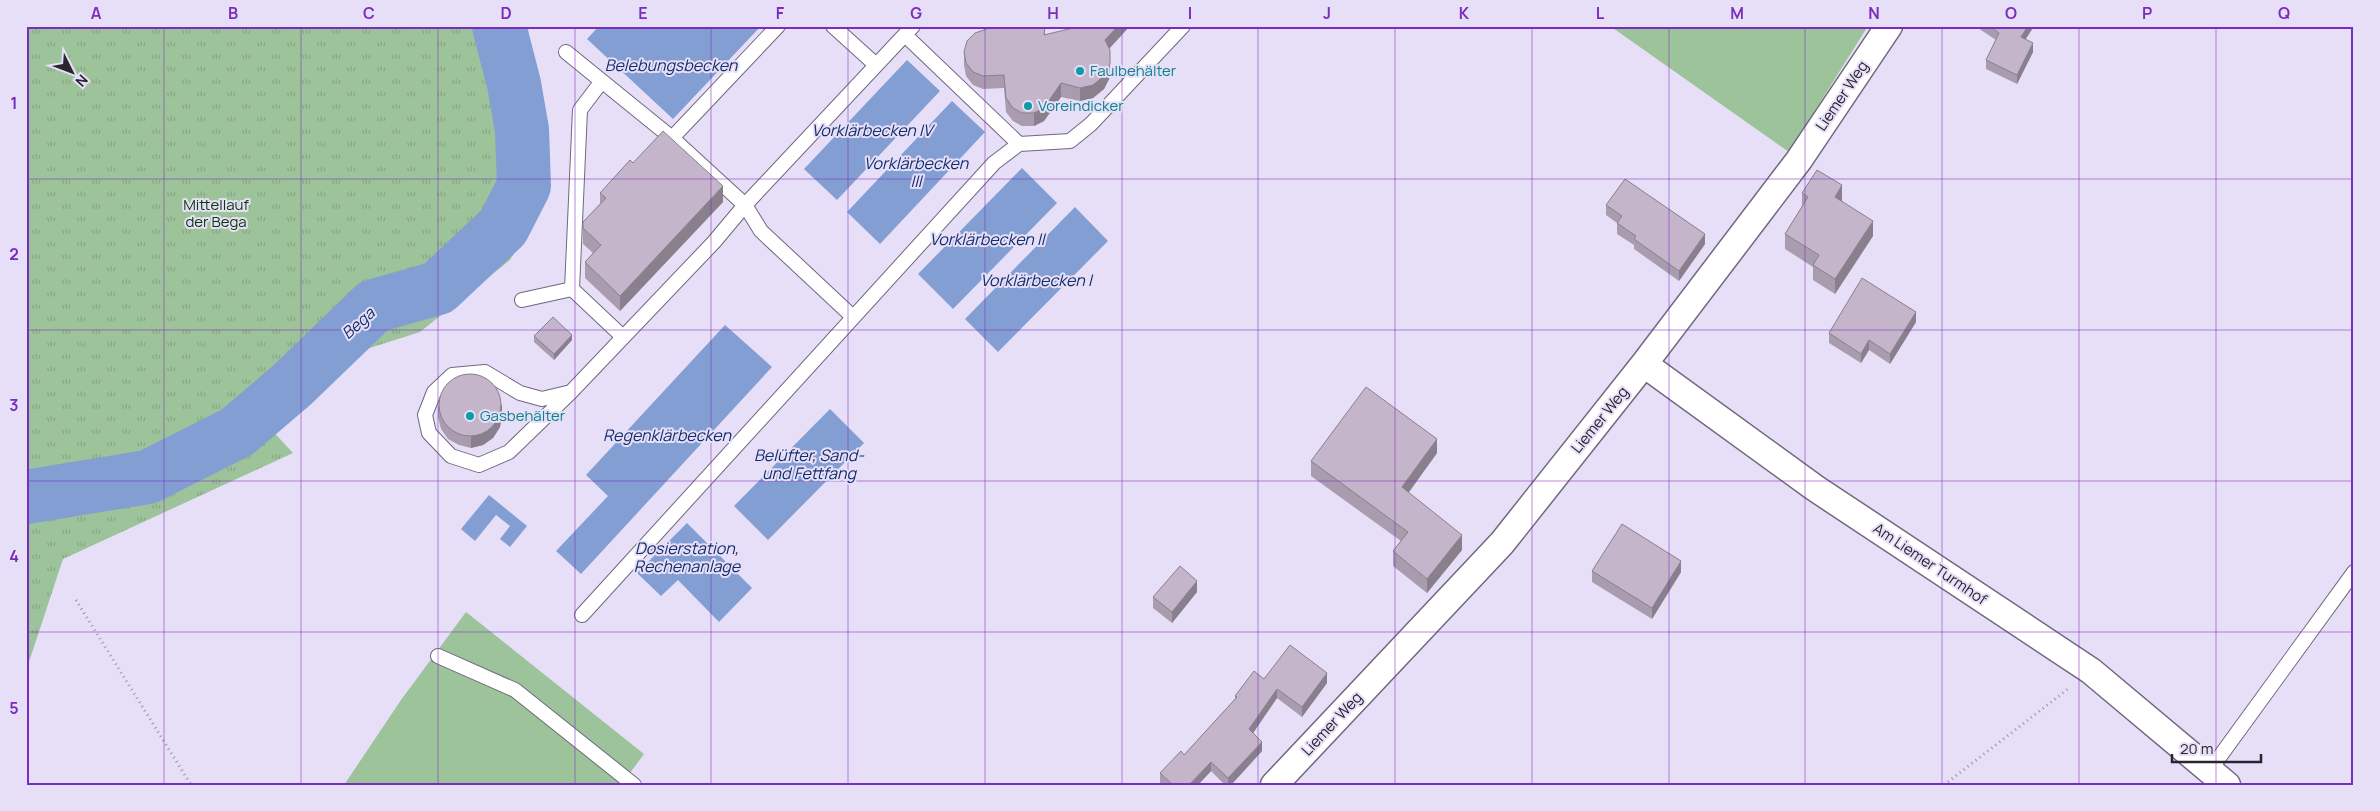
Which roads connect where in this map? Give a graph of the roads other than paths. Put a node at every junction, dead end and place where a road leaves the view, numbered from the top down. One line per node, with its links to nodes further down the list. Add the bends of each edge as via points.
1 (778, 26): 9 (lane)
2 (833, 26): 7 (lane)
3 (1183, 26): 10 (lane, via 1091,124 1070,141)
4 (1889, 26): 16 (street, Liemer Weg, via 1799,160)
5 (909, 30): 7 (lane); 10 (lane)
6 (566, 52): 8 (lane)
7 (876, 65): 11 (lane)
8 (602, 81): 9 (lane); 12 (lane, via 580,110)
9 (672, 138): 11 (lane)
10 (1019, 144): 14 (lane, via 994,163)
11 (744, 206): 14 (lane, via 761,231); 15 (lane)
12 (572, 289): 13 (lane); 15 (lane)
13 (522, 300)
14 (853, 317): 19 (lane)
15 (623, 337): 17 (lane)
16 (1644, 364): 21 (street, Am Liemer Turmhof, via 1814,488 2091,672); 23 (street, Liemer Weg, via 1502,543)
17 (571, 392): 17 (lane, via 509,452 479,464 452,456 429,433 426,415 434,392 452,374 486,372 520,393 542,399)
18 (2354, 572): 21 (lane, Am Liemer Turmhof)
19 (582, 615)
20 (438, 656): 22 (lane, via 515,690)
21 (2219, 778)
22 (634, 785)
23 (1274, 785)

